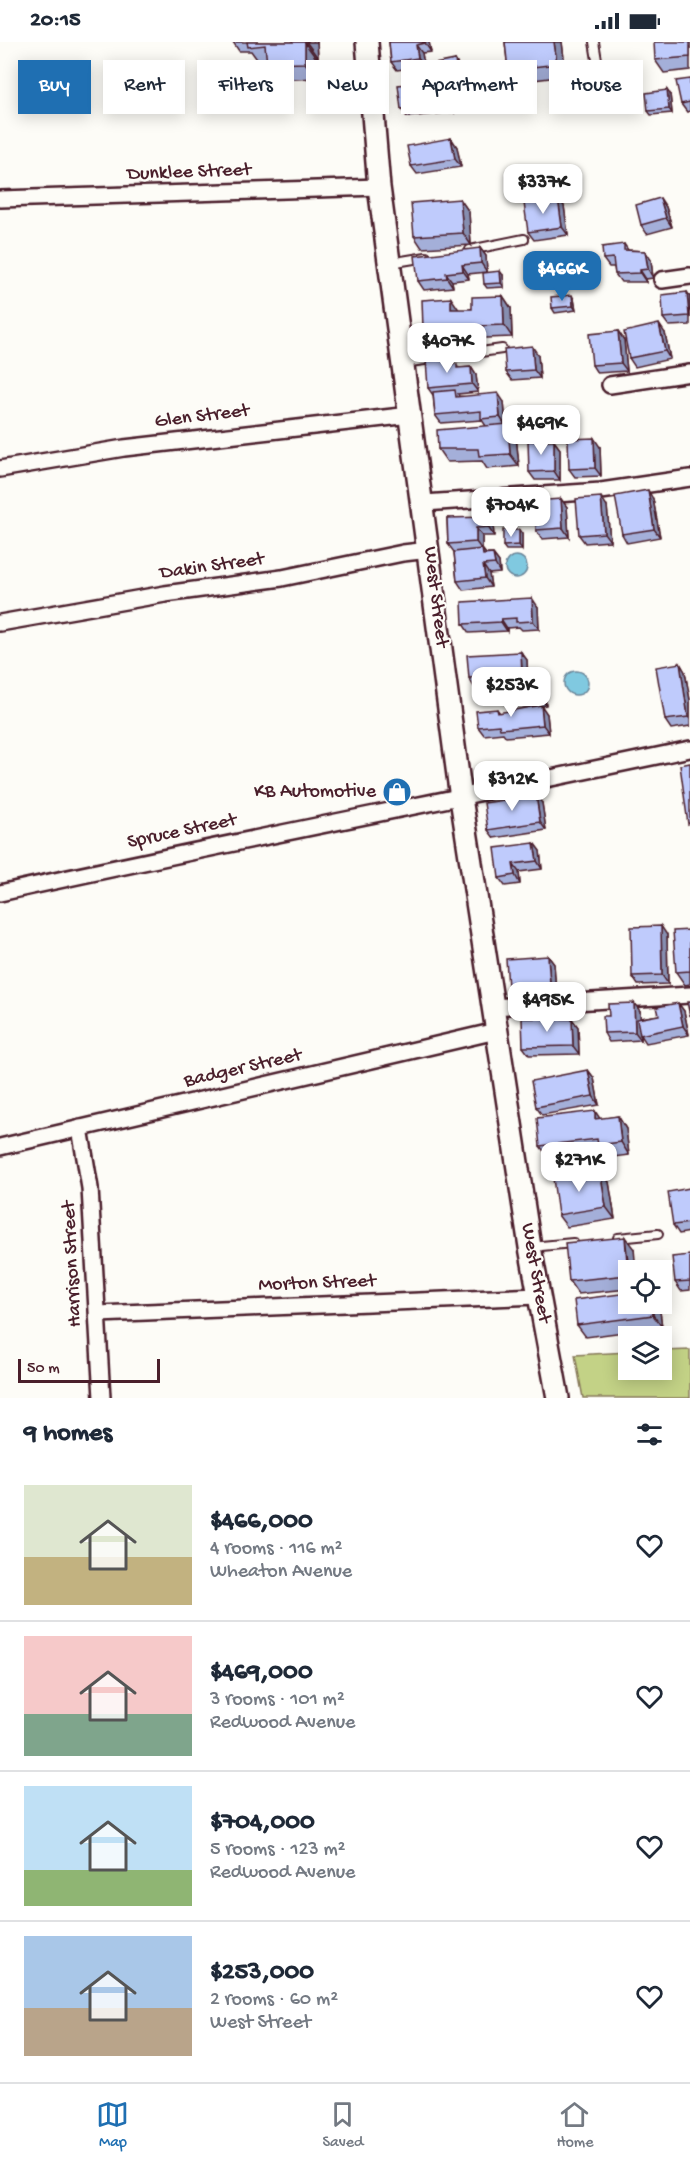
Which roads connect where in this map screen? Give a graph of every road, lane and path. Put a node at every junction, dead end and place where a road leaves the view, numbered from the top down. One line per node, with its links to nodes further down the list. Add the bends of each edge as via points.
1 (366, 42): 4 (street, West Street)
2 (594, 42): 3 (lane)
3 (597, 60)
4 (379, 187): 5 (street, Dunklee Street); 9 (street, West Street)
5 (0, 199)
6 (524, 238): 7 (lane)
7 (465, 251)
8 (433, 256): 9 (lane)
9 (389, 263): 13 (street, West Street)
10 (690, 276): 11 (street)
11 (662, 280)
12 (502, 349): 13 (lane)
13 (403, 363): 16 (street, West Street)
14 (690, 373): 15 (street)
15 (610, 385)
16 (410, 415): 17 (street, Glen Street, via 124,448); 19 (street, West Street)
17 (0, 469)
18 (690, 477): 19 (street, via 601,491)
19 (424, 503): 20 (street, West Street)
20 (429, 550): 21 (street, Dakin Street); 23 (street, West Street)
21 (0, 623)
22 (690, 749): 23 (street, Spruce Street)
23 (461, 798): 24 (street, Spruce Street); 26 (street, West Street)
24 (0, 893)
25 (690, 995): 26 (street)
26 (492, 1007): 27 (street, West Street)
27 (496, 1031): 28 (street, Badger Street); 33 (street, West Street)
28 (80, 1128): 29 (street, Badger Street); 35 (street, Harrison Street, via 90,1188)
29 (0, 1147)
30 (658, 1233): 31 (lane)
31 (604, 1239)
32 (583, 1242): 33 (lane)
33 (530, 1247): 34 (street, West Street)
34 (538, 1296): 35 (street, Morton Street); 37 (street, West Street)
35 (98, 1314): 36 (street, Harrison Street)
36 (102, 1398)
37 (558, 1398)

